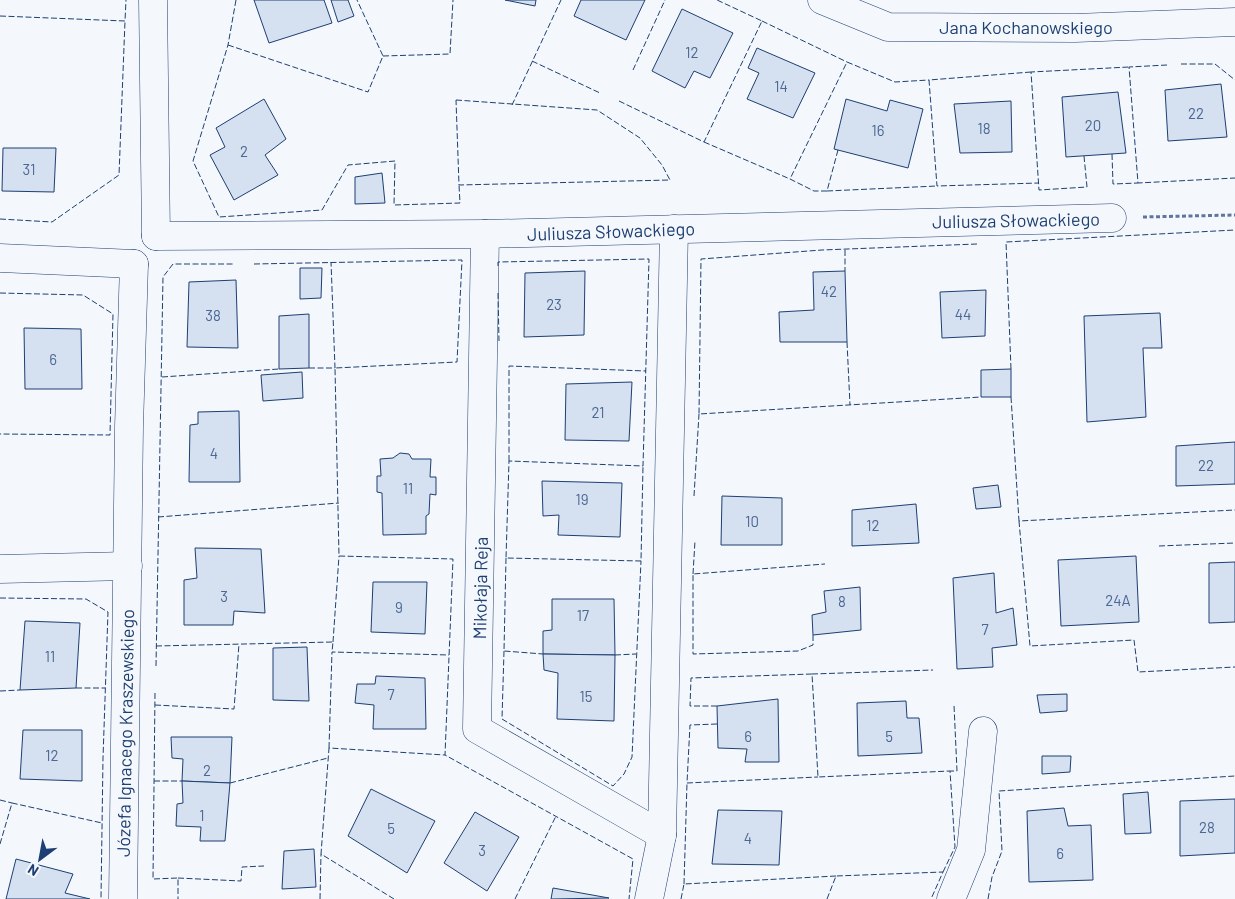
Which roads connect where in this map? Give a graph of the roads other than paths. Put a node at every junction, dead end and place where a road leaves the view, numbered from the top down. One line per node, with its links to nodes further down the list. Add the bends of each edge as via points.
1 (153, 0): 7 (street)
2 (822, 0): 3 (street, Jana Kochanowskiego, via 888,27 1075,28)
3 (1235, 22)
4 (1112, 218): 5 (street, Juliusza Słowackiego)
5 (674, 229): 6 (street, Juliusza Słowackiego); 13 (street)
6 (486, 234): 7 (street, Juliusza Słowackiego); 13 (street, Mikołaja Reja, via 477,729)
7 (156, 236): 9 (street)
8 (0, 258): 9 (street)
9 (134, 264): 10 (street, Józefa Ignacego Kraszewskiego, via 128,427)
10 (128, 566): 11 (street); 14 (street, Józefa Ignacego Kraszewskiego)
11 (0, 569)
12 (983, 731): 16 (street, via 971,850)
13 (662, 835): 15 (street)
14 (123, 899)
15 (649, 899)
16 (952, 899)

